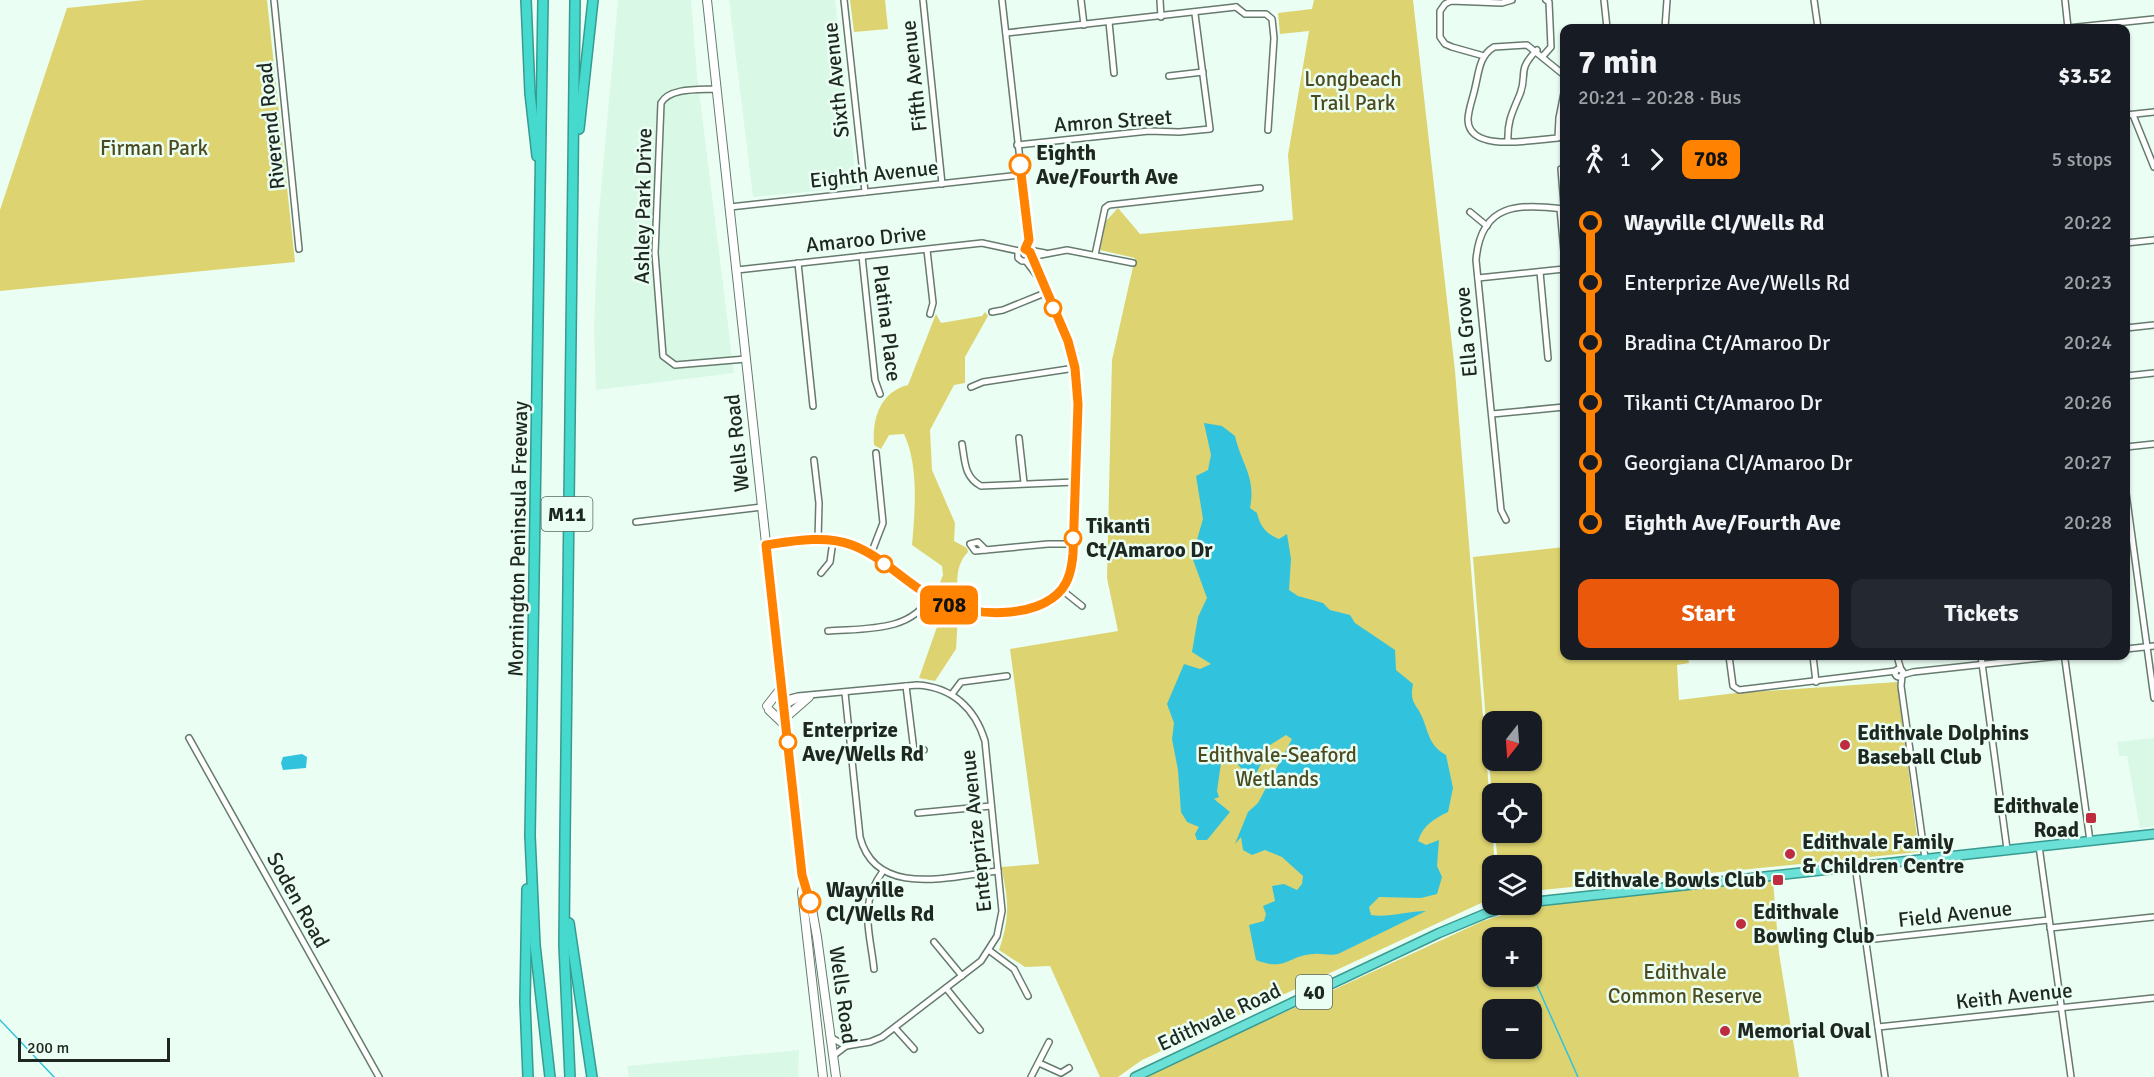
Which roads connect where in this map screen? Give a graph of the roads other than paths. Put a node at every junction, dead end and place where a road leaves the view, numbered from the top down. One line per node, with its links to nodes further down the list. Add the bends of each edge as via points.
1 (274, 0): 58 (street, Riverend Road)
2 (526, 0): 51 (highway, via 530,93)
3 (543, 0): 51 (highway, Mornington Peninsula Freeway / M11)
4 (575, 0): 49 (highway, M11)
5 (593, 0): 49 (highway)
6 (707, 0): 38 (main road, Wells Road)
7 (844, 0): 50 (street, Sixth Avenue)
8 (923, 0): 47 (street, Fifth Avenue)
9 (1002, 0): 30 (street)
10 (1081, 0): 29 (street)
11 (1160, 0): 21 (street)
12 (1239, 0): 19 (street)
13 (1512, 0): 32 (street, via 1451,2 1440,11 1440,37 1445,44)
14 (1546, 0): 33 (street, via 1551,47)
15 (1604, 0): 24 (street)
16 (1667, 0): 25 (street)
17 (1814, 0): 26 (street)
18 (2065, 0): 27 (street)
19 (1236, 7): 20 (street); 42 (street, via 1245,14 1266,14 1272,19)
20 (1195, 14): 21 (street); 35 (street)
21 (1161, 17): 23 (street)
22 (2154, 19): 28 (street)
23 (1109, 22): 29 (street); 36 (street)
24 (1607, 24)
25 (1665, 24)
26 (1817, 24)
27 (2068, 24)
28 (2106, 24)
29 (1084, 25): 30 (street)
30 (1006, 33): 44 (street)
31 (1536, 51): 32 (street, via 1527,45 1494,47); 33 (street); 43 (street, via 1522,72 1520,95 1508,118)
32 (1484, 56): 43 (street, via 1469,127 1481,140)
33 (1543, 56): 34 (street)
34 (1560, 71)
35 (1203, 72): 37 (street); 44 (street, Amron Street, via 1210,129 1149,131)
36 (1114, 73)
37 (1169, 76)
38 (717, 89): 52 (main road, Wells Road); 79 (street, Ashley Park Drive, via 673,93 661,103 655,253 663,356 668,363 683,365)
39 (2154, 112): 40 (street)
40 (2133, 115): 45 (street)
41 (1560, 129): 43 (street, via 1558,138)
42 (1268, 130)
43 (1508, 141)
44 (1017, 145): 46 (street)
45 (2154, 167)
46 (1021, 175): 47 (street, Eighth Avenue); 61 (street, via 1029,240)
47 (942, 184): 50 (street, Eighth Avenue)
48 (1260, 188): 62 (street, via 1109,206 1105,208)
49 (572, 191): 137 (highway, M11)
50 (865, 192): 52 (street, Eighth Avenue)
51 (541, 198): 136 (highway, Mornington Peninsula Freeway / M11)
52 (730, 207): 68 (main road, Wells Road)
53 (1560, 208): 55 (street, via 1514,207 1497,215)
54 (1470, 212): 55 (street)
55 (1487, 226): 72 (street, Ella Grove, via 1477,245)
56 (2154, 240): 57 (street)
57 (2130, 243)
58 (299, 249)
59 (927, 249): 61 (street, Amaroo Drive, via 982,243); 63 (street, Amaroo Drive); 75 (street, via 933,303)
60 (1050, 252): 61 (street); 62 (street, via 1062,249); 64 (street)
61 (1026, 255): 64 (street); 67 (street); 71 (street)
62 (1095, 255): 66 (street)
63 (862, 256): 65 (street, Amaroo Drive); 84 (street, Platina Place, via 875,380)
64 (1040, 256): 67 (street)
65 (798, 263): 68 (street, Amaroo Drive); 85 (street)
66 (1133, 263)
67 (1036, 266): 71 (street)
68 (737, 270): 79 (main road, Wells Road)
69 (1560, 270): 70 (street)
70 (1540, 272): 72 (street); 78 (street)
71 (1039, 278): 73 (street)
72 (1478, 278): 87 (street, Ella Grove)
73 (1046, 293): 74 (street); 80 (street, via 1068,341)
74 (992, 312)
75 (930, 314)
76 (2154, 325): 77 (street)
77 (2130, 328)
78 (1548, 358)
79 (746, 359): 96 (main road, Wells Road)
80 (1075, 368): 83 (street, via 982,381); 94 (street)
81 (2154, 373): 82 (street)
82 (2130, 376)
83 (971, 387)
84 (880, 394)
85 (813, 406)
86 (1560, 407): 87 (street)
87 (1492, 414): 98 (street, Ella Grove, via 1501,510)
88 (1019, 438): 95 (street)
89 (962, 444): 95 (street, via 966,471 974,482 990,487)
90 (2154, 444): 91 (street)
91 (2130, 447)
92 (876, 453): 105 (street, via 883,523)
93 (814, 460): 100 (street)
94 (1075, 482): 95 (street); 102 (street)
95 (1024, 483)
96 (762, 507): 99 (street); 103 (main road, Wells Road)
97 (2130, 518): 111 (street)
98 (1506, 520)
99 (636, 522)
100 (818, 540): 101 (street); 103 (street)
101 (833, 540): 105 (street); 106 (street, via 830,562)
102 (1073, 544): 104 (street); 107 (street, via 1071,568)
103 (766, 545): 124 (main road, Wells Road)
104 (986, 550)
105 (871, 554): 108 (street)
106 (821, 573)
107 (1062, 590): 108 (street, via 1031,608 995,612 963,609); 109 (street)
108 (930, 596): 110 (street, via 921,610 898,624)
109 (1082, 606)
110 (828, 631)
111 (2151, 647): 112 (street); 128 (street)
112 (2130, 650)
113 (1730, 660): 122 (street, via 1735,689)
114 (1813, 660): 122 (street)
115 (1897, 660): 120 (street)
116 (1982, 660): 119 (street)
117 (2028, 660): 119 (street)
118 (2063, 660): 138 (street)
119 (1982, 664): 120 (street); 140 (street)
120 (1899, 673): 122 (street); 141 (street)
121 (1007, 676): 126 (street, via 961,682)
122 (1816, 682)
123 (906, 686): 125 (street); 126 (street, via 933,687); 132 (street, via 914,751)
124 (782, 687): 129 (main road, Wells Road); 130 (main road, via 768,708)
125 (845, 693): 127 (street); 143 (street, via 860,837 868,856)
126 (952, 694): 133 (street, Enterprize Avenue, via 970,709 981,729)
127 (806, 697): 129 (street, via 794,696); 130 (main road)
128 (2154, 698)
129 (783, 703): 130 (main road, Wells Road)
130 (786, 722): 145 (main road, Wells Road)
131 (189, 738): 170 (street, Soden Road)
132 (924, 750)
133 (991, 806): 134 (street); 144 (street, Enterprize Avenue)
134 (918, 813)
135 (2154, 834): 138 (highway)
136 (530, 836): 171 (highway, via 525,956); 172 (highway, Mornington Peninsula Freeway / M11, via 536,945)
137 (565, 837): 173 (highway, M11, via 564,945); 174 (highway, via 569,920)
138 (2090, 841): 139 (highway)
139 (2039, 846): 140 (highway); 149 (street)
140 (2007, 849): 141 (highway)
141 (1924, 858): 142 (highway)
142 (1855, 865): 146 (highway); 151 (street)
143 (883, 871): 144 (street, via 908,879); 154 (street, via 867,901)
144 (998, 871): 153 (street, Enterprize Avenue, via 1002,919)
145 (804, 883): 163 (main road, Wells Road, via 817,937); 175 (main road, Wells Road)
146 (1542, 901)
147 (1482, 915): 178 (highway, Edithvale Road / 40)
148 (2154, 917): 150 (street)
149 (2049, 920): 150 (street); 151 (street, Field Avenue)
150 (2050, 928): 159 (street)
151 (1865, 940): 160 (street)
152 (934, 942): 155 (street)
153 (990, 951): 155 (street, Enterprize Avenue); 157 (street, via 1014,969)
154 (874, 969)
155 (962, 976): 156 (street, Enterprize Avenue)
156 (946, 988): 161 (street, Enterprize Avenue); 162 (street)
157 (1028, 996)
158 (2154, 998): 159 (street, Keith Avenue)
159 (2061, 1008): 160 (street, Keith Avenue); 180 (street)
160 (1878, 1027): 179 (street)
161 (895, 1028): 165 (street, Enterprize Avenue, via 870,1042); 166 (street)
162 (980, 1030)
163 (830, 1037): 165 (street); 167 (main road, Wells Road)
164 (1049, 1042): 168 (street)
165 (846, 1046): 167 (street, Enterprize Avenue)
166 (914, 1048)
167 (833, 1056): 176 (main road, Wells Road)
168 (1039, 1063): 169 (street, via 1061,1073); 177 (street)
169 (1069, 1068)
170 (379, 1077)
171 (528, 1077)
172 (550, 1077)
173 (570, 1077)
174 (592, 1077)
175 (824, 1077)
176 (836, 1077)
177 (1031, 1077)
178 (1135, 1077)
179 (1884, 1077)
180 (2071, 1077)

